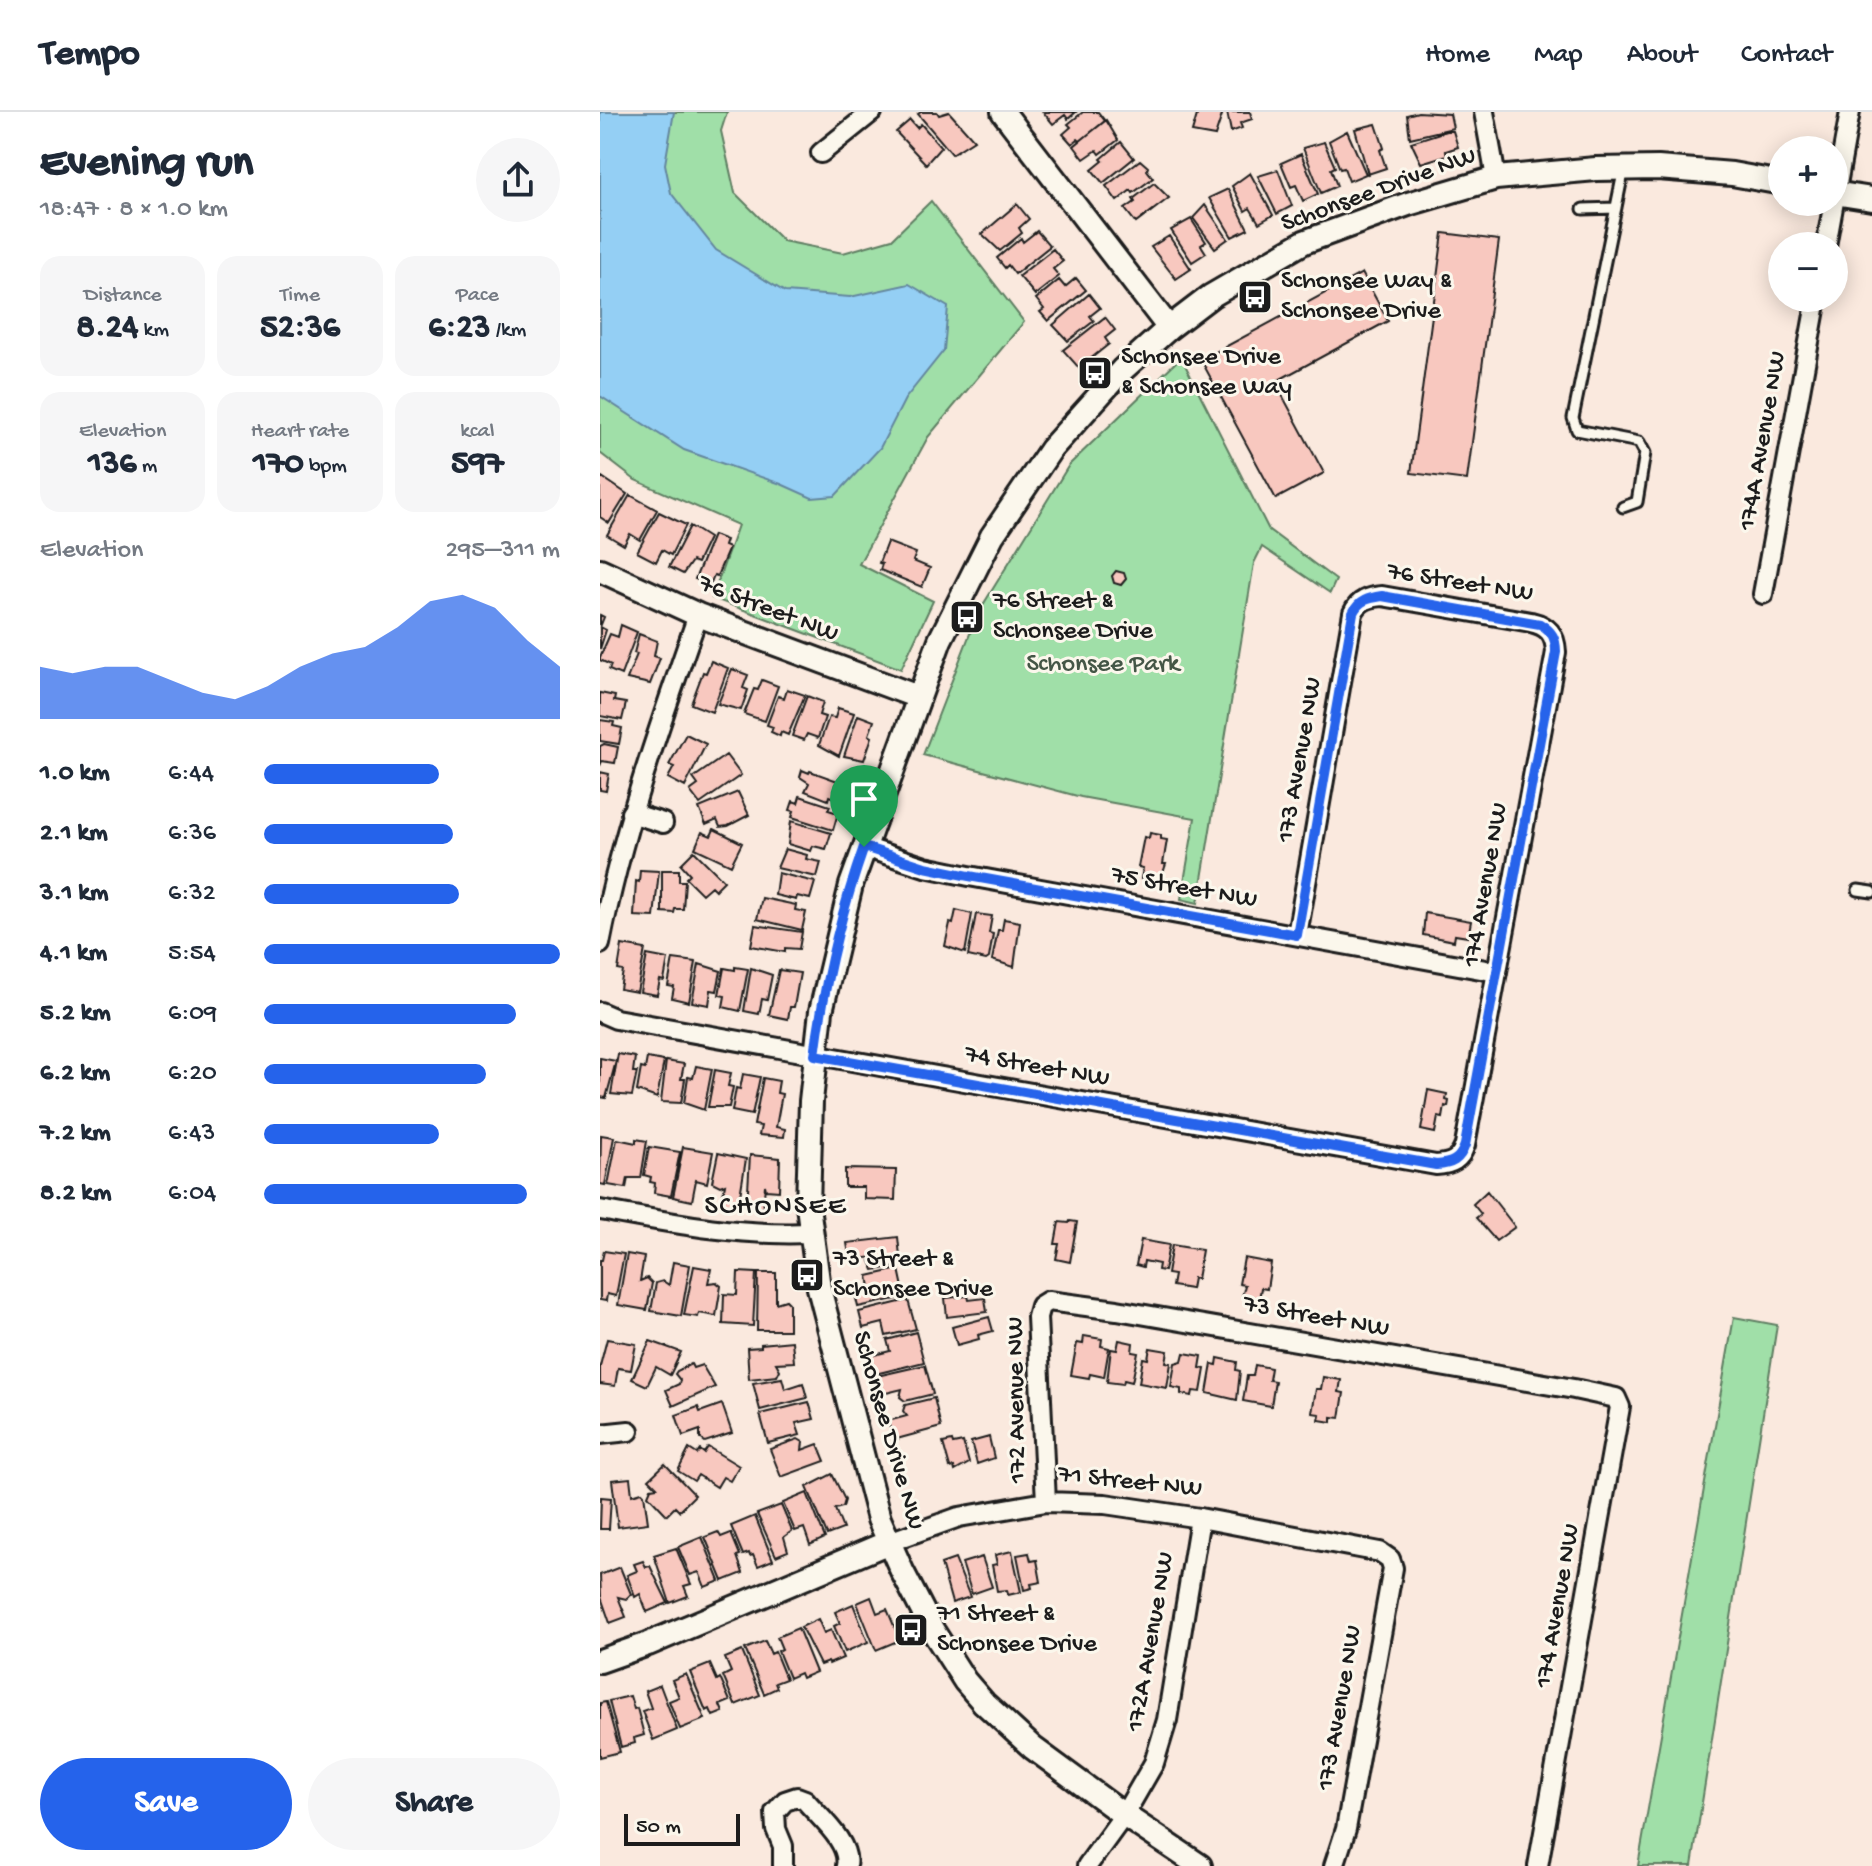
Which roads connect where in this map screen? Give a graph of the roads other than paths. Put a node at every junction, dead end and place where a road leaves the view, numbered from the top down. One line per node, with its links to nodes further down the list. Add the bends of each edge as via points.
1 (872, 112): 6 (street)
2 (1003, 112): 15 (street)
3 (1484, 112): 8 (street)
4 (1850, 112): 5 (street)
5 (1846, 136)
6 (821, 153)
7 (1624, 168): 8 (street, Schonsee Drive NW); 9 (street, Schonsee Drive NW); 12 (lane)
8 (1496, 178): 15 (street, Schonsee Drive NW, via 1304,242 1211,296)
9 (1768, 181)
10 (1848, 195): 11 (street)
11 (1872, 199)
12 (1616, 208): 13 (lane); 16 (lane, via 1573,418 1577,430 1639,442 1645,453 1637,502)
13 (1583, 209)
14 (1814, 312): 18 (street, 174A Avenue NW)
15 (1169, 328): 22 (street, Schonsee Drive NW, via 1085,410 1019,493 953,609)
16 (1623, 507)
17 (600, 570): 20 (street, 76 Street NW)
18 (1763, 594)
19 (1365, 599): 21 (street, 76 Street NW, via 1382,596); 28 (street, 173 Avenue NW, via 1353,613)
20 (698, 615): 22 (street, 76 Street NW); 23 (street)
21 (1546, 628): 30 (street, 174 Avenue NW, via 1556,641 1556,652)
22 (918, 697): 25 (street, Schonsee Drive NW)
23 (631, 813): 24 (street); 29 (street)
24 (663, 823)
25 (864, 847): 28 (street, 75 Street NW, via 969,876); 32 (street, Schonsee Drive NW, via 835,944)
26 (1858, 890): 27 (lane)
27 (1872, 892)
28 (1297, 935): 30 (street, 75 Street NW)
29 (600, 944)
30 (1497, 972): 33 (street, 174 Avenue NW)
31 (600, 1012): 32 (street, 74 Street NW)
32 (815, 1055): 33 (street, 74 Street NW, via 1436,1165 1454,1162); 35 (street, Schonsee Drive NW, via 808,1159)
33 (1462, 1153)
34 (600, 1210): 35 (street, via 714,1231)
35 (810, 1233): 42 (street, Schonsee Drive NW, via 834,1350)
36 (1048, 1301): 37 (street, 73 Street NW); 40 (street, 172 Avenue NW, via 1037,1317)
37 (1574, 1389): 51 (street, 174 Avenue NW, via 1616,1398 1620,1407)
38 (629, 1431): 39 (street)
39 (600, 1434)
40 (1046, 1502): 41 (street, 71 Street NW, via 1105,1504); 42 (street, 71 Street NW, via 959,1517)
41 (1200, 1518): 43 (street, 71 Street NW, via 1380,1552); 45 (street, 172A Avenue NW, via 1167,1720 1154,1763)
42 (889, 1542): 44 (street, 71 Street NW); 45 (street, Schonsee Drive NW, via 933,1631 965,1681 1033,1748)
43 (1390, 1559): 50 (street, 173 Avenue NW, via 1393,1568 1346,1829)
44 (600, 1661)
45 (1124, 1815): 48 (street); 49 (street, Schonsee Drive NW)
46 (783, 1866): 47 (street, via 775,1812 797,1797 843,1846)
47 (846, 1866)
48 (1087, 1866)
49 (1200, 1866)
50 (1334, 1866)
51 (1538, 1866)

